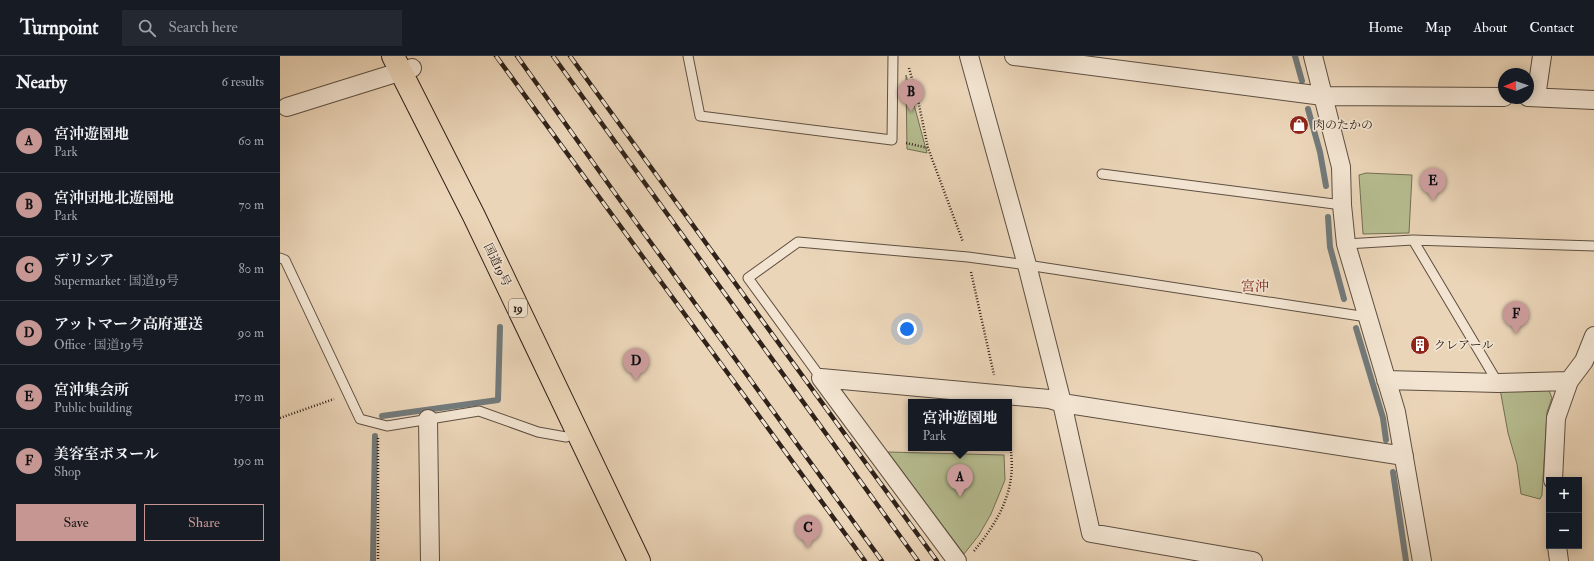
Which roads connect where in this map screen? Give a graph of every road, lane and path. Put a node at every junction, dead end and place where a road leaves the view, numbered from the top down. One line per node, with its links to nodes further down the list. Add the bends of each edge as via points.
1 (688, 56): 15 (lane, via 700,116)
2 (893, 56): 15 (lane)
3 (969, 56): 24 (street)
4 (1014, 56): 10 (street)
5 (1313, 56): 10 (street)
6 (1542, 56): 9 (street)
7 (908, 63): 16 (path)
8 (402, 65): 14 (street); 38 (highway, 国道19号 / 19)
9 (1534, 89)
10 (1323, 96): 11 (street); 18 (street, via 1341,167)
11 (1498, 97)
12 (1534, 97): 13 (street)
13 (1594, 100)
14 (287, 107)
15 (892, 140): 16 (path)
16 (928, 148): 22 (path)
17 (1102, 174): 18 (lane)
18 (1342, 205): 20 (street)
19 (1413, 240): 20 (lane); 21 (lane); 31 (lane)
20 (1346, 244): 25 (street)
21 (1594, 246)
22 (968, 257): 24 (lane); 28 (lane, via 798,242 748,278); 33 (path)
23 (280, 258): 32 (lane, via 285,260)
24 (1027, 265): 25 (lane); 34 (street)
25 (1367, 317): 29 (street)
26 (1594, 336): 27 (street)
27 (1589, 363): 30 (street)
28 (821, 378): 33 (street); 43 (street)
29 (1386, 380): 31 (street); 40 (street, via 1396,412)
30 (1569, 382): 31 (street); 41 (street, via 1556,418)
31 (1498, 383)
32 (348, 394): 35 (path); 37 (lane, via 360,419)
33 (998, 395): 34 (street, via 1049,399)
34 (1062, 403): 40 (street); 47 (street, via 1091,533)
35 (280, 418)
36 (428, 419): 37 (lane, via 388,426); 38 (lane, via 480,411 538,432 566,437); 45 (street)
37 (381, 424): 44 (path, via 378,438)
38 (577, 432): 46 (highway, 国道19号 / 19)
39 (1010, 451): 43 (path, via 1012,476 1008,497 996,520)
40 (1404, 456): 48 (street)
41 (1553, 477)
42 (1557, 549): 49 (street)
43 (964, 558)
44 (378, 561)
45 (430, 561)
46 (639, 561)
47 (1253, 561)
48 (1422, 561)
49 (1559, 561)

